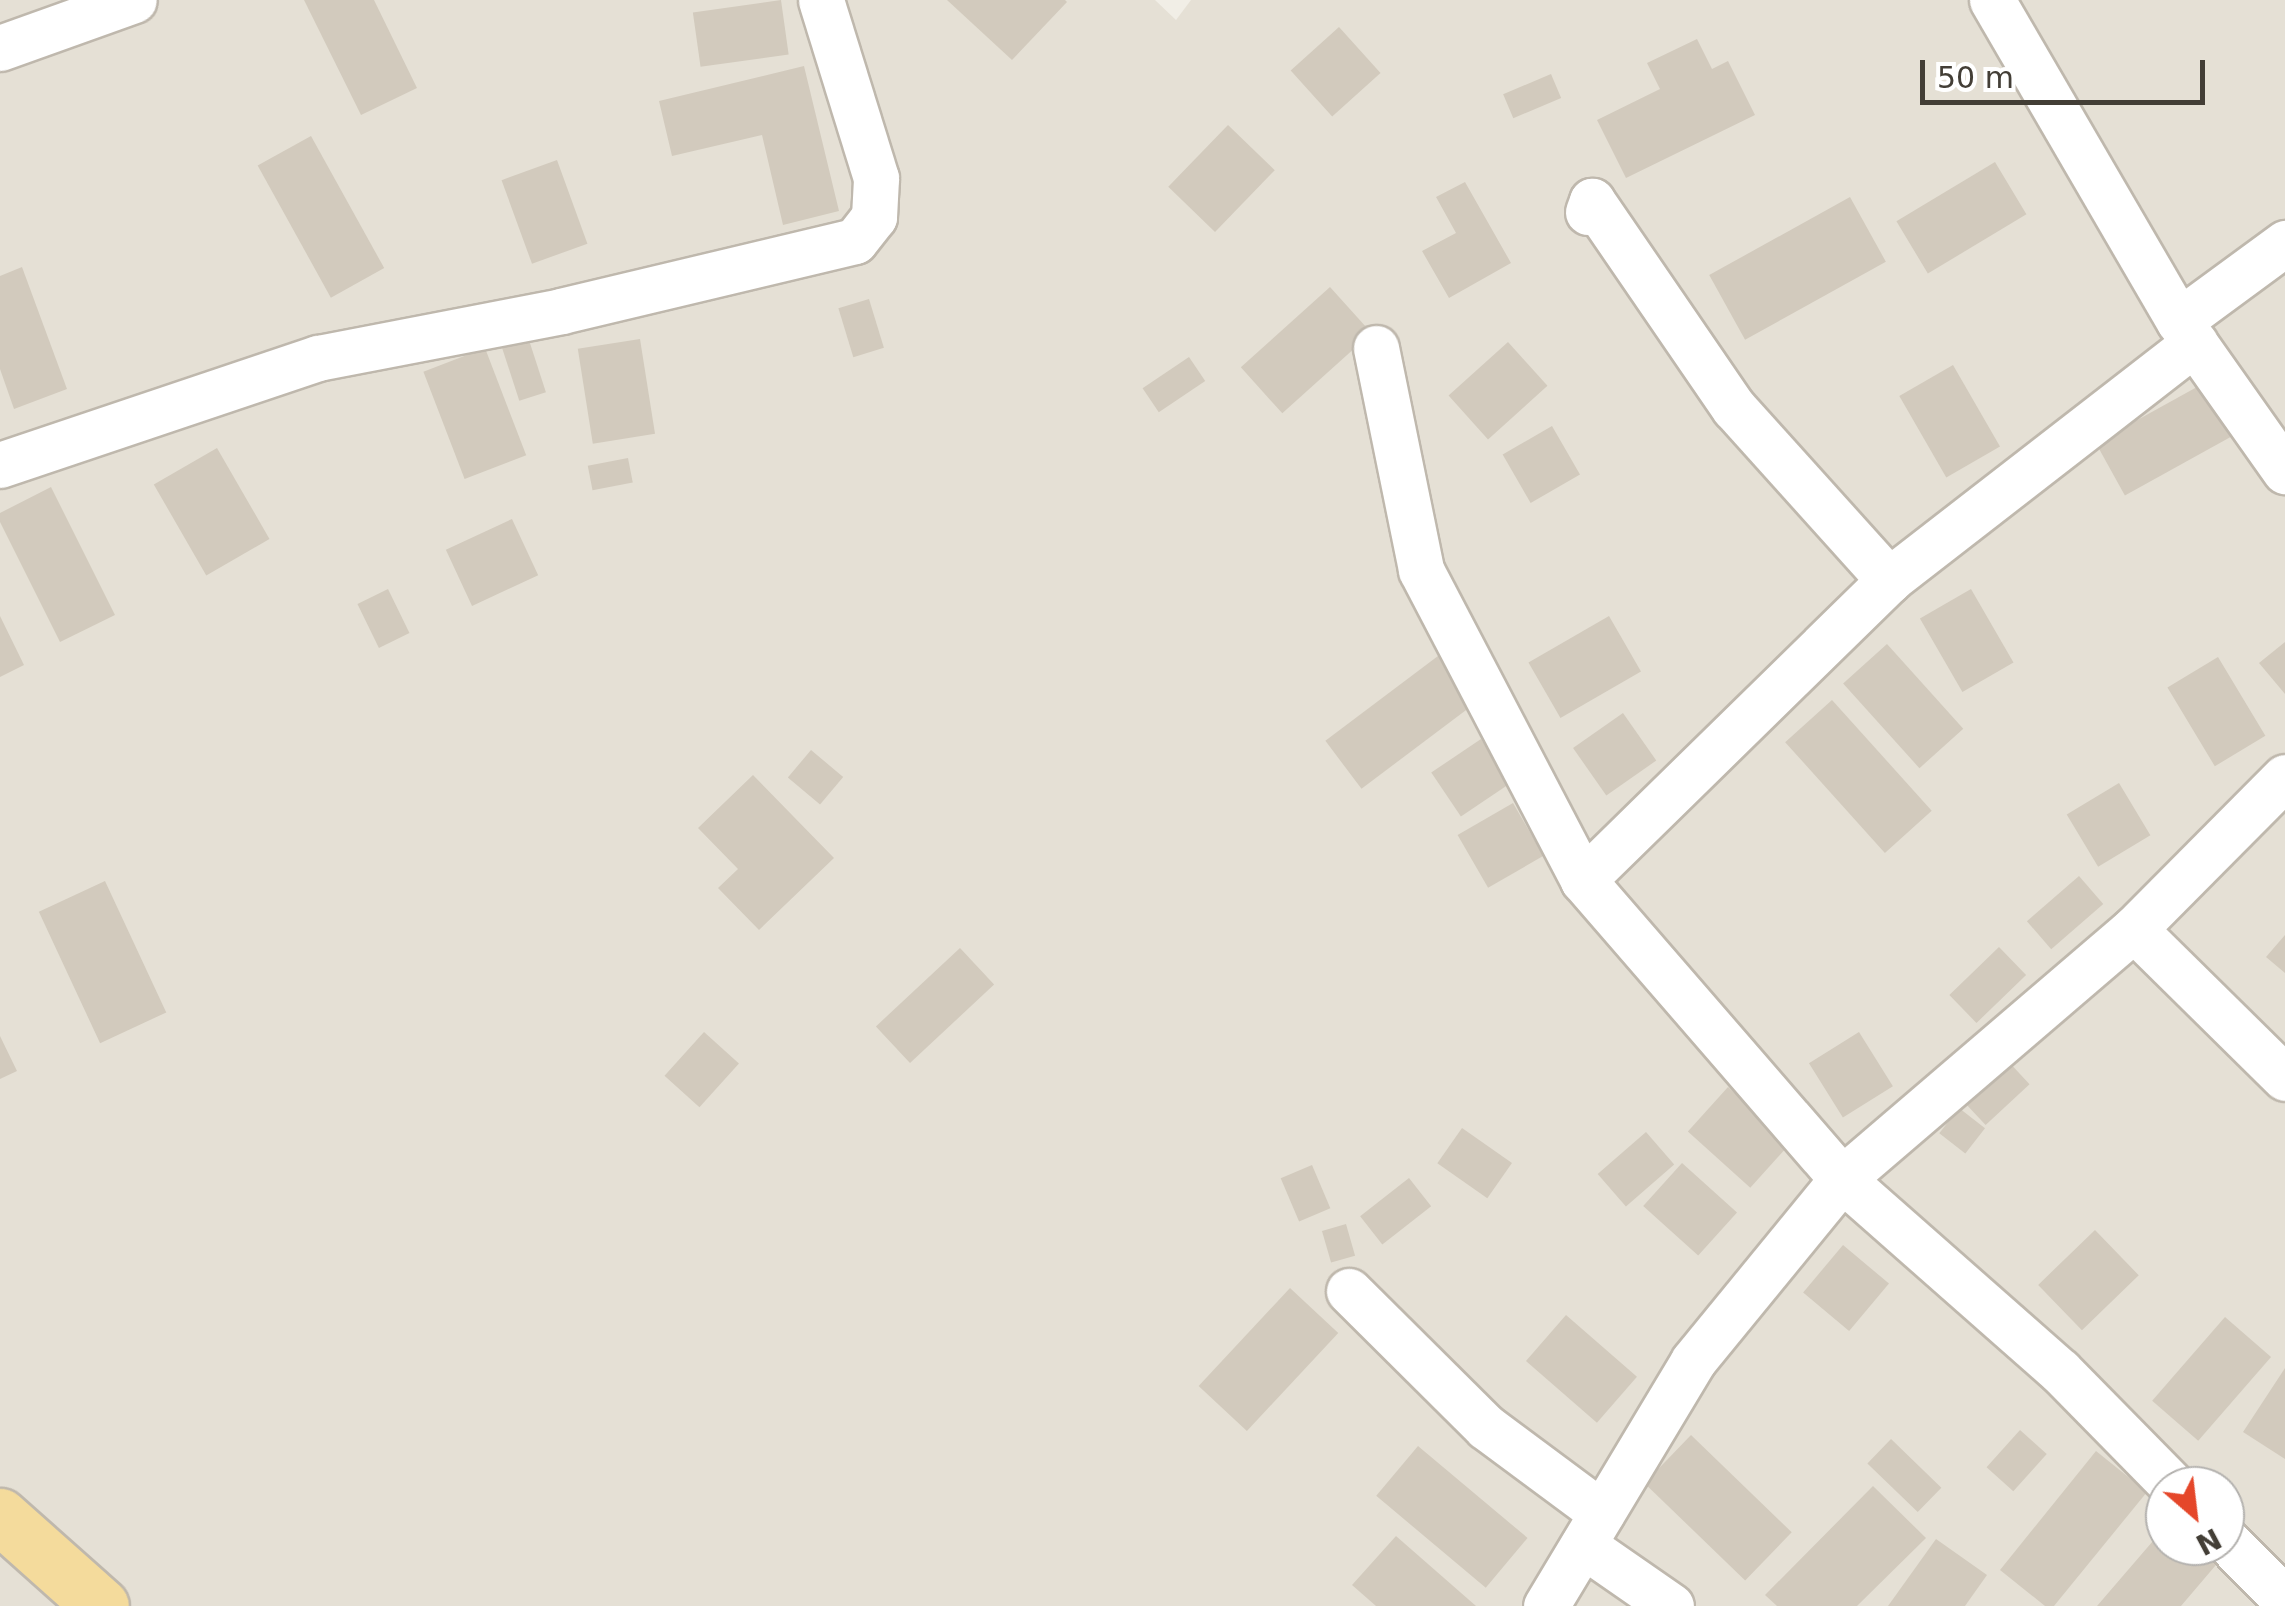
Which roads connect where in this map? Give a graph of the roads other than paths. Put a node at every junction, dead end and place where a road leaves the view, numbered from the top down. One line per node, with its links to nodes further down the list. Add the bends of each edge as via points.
1 (134, 0): 4 (street)
2 (821, 0): 9 (street, via 876,178 874,217 855,240 562,311 318,358)
3 (1992, 0): 7 (street)
4 (0, 48)
5 (1588, 212): 11 (street, via 1592,201 1734,408)
6 (2285, 243): 7 (street)
7 (2187, 332): 10 (street); 11 (street)
8 (1376, 348): 13 (street, via 1421,570)
9 (0, 464)
10 (2285, 471)
11 (1888, 580): 13 (street)
12 (2285, 777): 14 (street)
13 (1583, 880): 16 (street)
14 (2134, 929): 15 (street); 16 (street)
15 (2285, 1078)
16 (1842, 1179): 18 (street, via 2060,1371); 20 (street, via 1693,1361)
17 (1349, 1291): 20 (street)
18 (2153, 1466)
19 (0, 1516): 23 (main road)
20 (1592, 1529): 24 (street); 25 (street)
21 (2245, 1559): 22 (street)
22 (2285, 1600)
23 (101, 1606)
24 (1546, 1606)
25 (1671, 1606)

